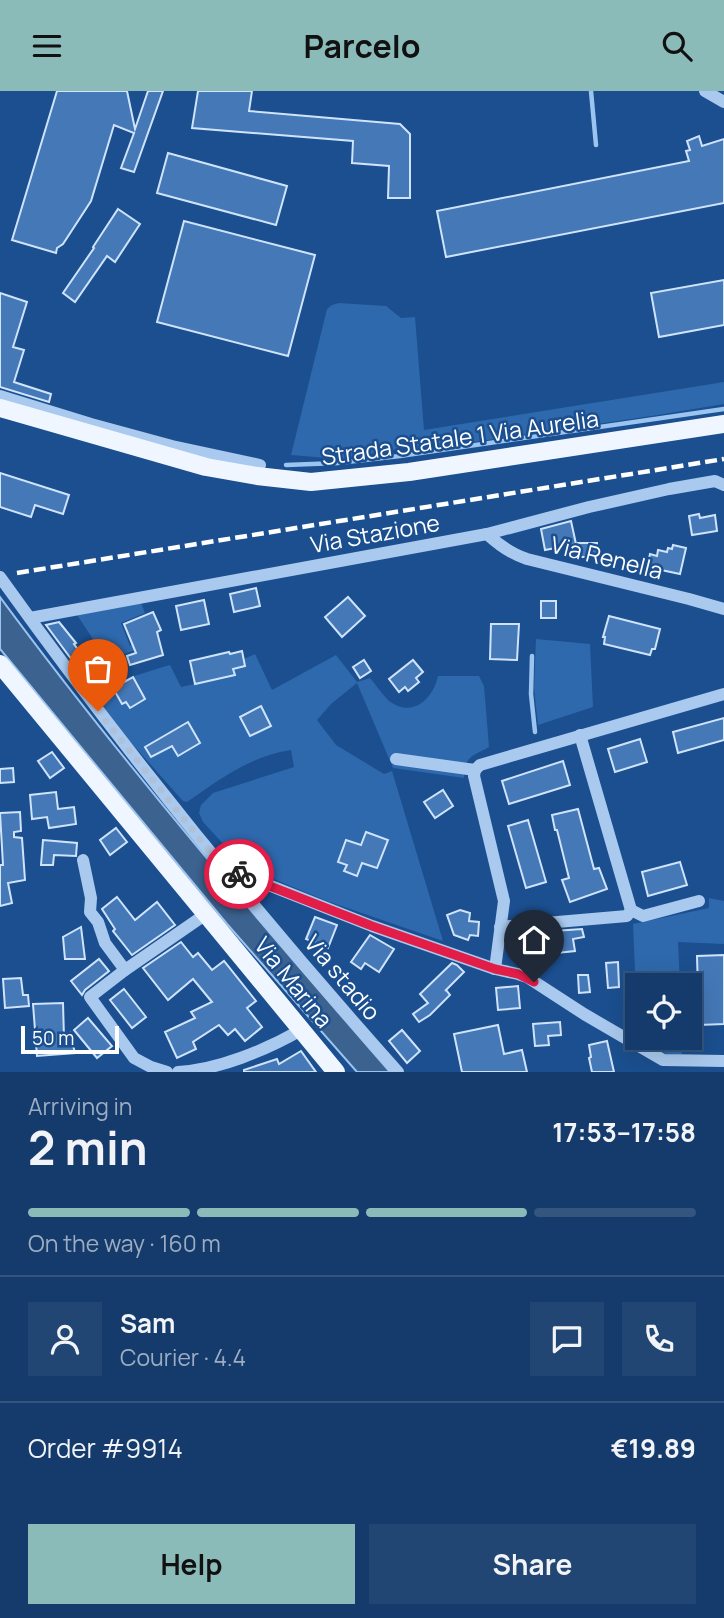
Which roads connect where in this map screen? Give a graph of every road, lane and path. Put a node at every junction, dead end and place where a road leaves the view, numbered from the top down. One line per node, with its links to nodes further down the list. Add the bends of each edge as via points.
1 (705, 91): 2 (street)
2 (724, 102)
3 (0, 396): 6 (street, via 172,446)
4 (0, 408): 5 (main road, Strada Statale 1 Via Aurelia, via 206,467 311,482 409,472)
5 (724, 424)
6 (260, 465)
7 (724, 485): 8 (street, Via Stazione, via 715,481 669,489)
8 (487, 534): 10 (street, Via Renella, via 515,555); 11 (street, Via Stazione)
9 (0, 577): 11 (street, Via stadio)
10 (724, 610)
11 (30, 618): 18 (street, Via stadio)
12 (0, 664): 21 (main road, Via Marina)
13 (724, 694): 14 (street)
14 (580, 735): 16 (street); 20 (street)
15 (396, 759): 16 (street)
16 (475, 770): 22 (street, via 504,901)
17 (83, 860): 24 (street, via 90,912 104,943)
18 (222, 867): 23 (street); 31 (street, Via stadio)
19 (699, 901): 20 (street, via 643,916)
20 (631, 910): 22 (street, via 627,916)
21 (206, 914): 24 (street); 25 (main road, Via Marina)
22 (500, 926): 23 (street)
23 (495, 969): 26 (street, via 527,977 663,1060)
24 (125, 970): 28 (street, via 90,997 134,1058)
25 (301, 1030): 27 (street); 30 (main road, Via Marina)
26 (724, 1061)
27 (224, 1068): 29 (street)
28 (166, 1072)
29 (178, 1072)
30 (336, 1072)
31 (398, 1072)

